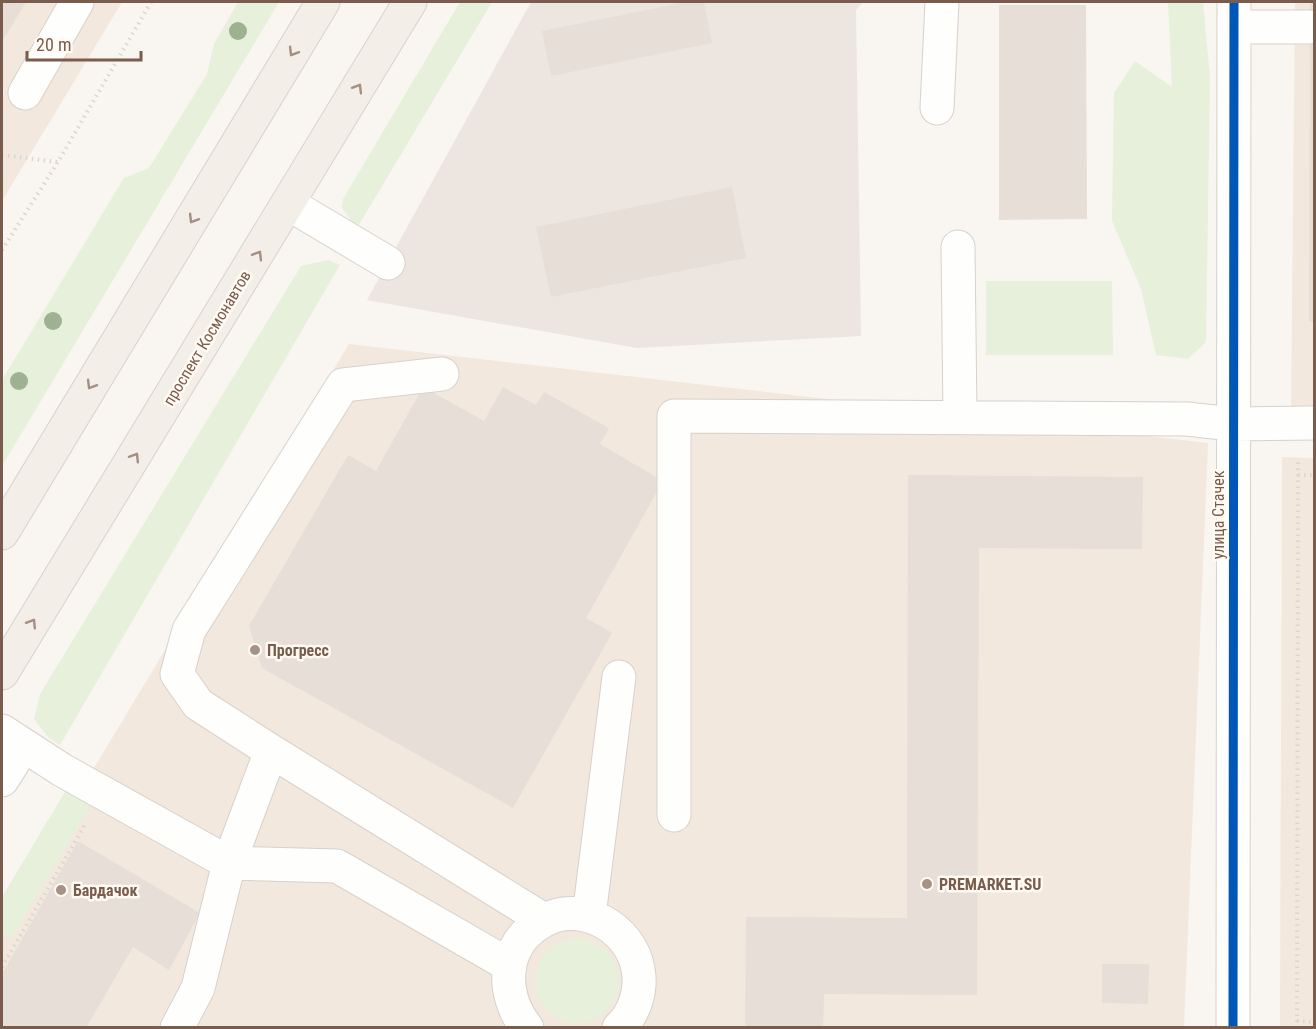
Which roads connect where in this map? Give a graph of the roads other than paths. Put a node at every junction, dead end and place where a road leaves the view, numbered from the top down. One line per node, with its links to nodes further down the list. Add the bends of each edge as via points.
1 (77, 2): 7 (street)
2 (323, 2): 16 (main road, one-way to 16)
3 (410, 2): 9 (main road, проспект Космонавтов, one-way to 3)
4 (942, 2): 8 (street)
5 (1234, 14): 6 (street); 15 (street, улица Стачек)
6 (1310, 27)
7 (25, 93)
8 (937, 108)
9 (289, 204): 11 (street); 17 (main road, проспект Космонавтов, one-way to 9)
10 (958, 247): 13 (street)
11 (388, 264)
12 (442, 374): 20 (street, via 343,385 189,630 177,674 198,704)
13 (960, 417): 15 (street, via 1187,418); 22 (street, via 674,416)
14 (1306, 423): 15 (street)
15 (1232, 424): 30 (street, улица Стачек)
16 (2, 533)
17 (2, 673)
18 (619, 677): 24 (street)
19 (12, 739): 21 (street); 23 (street)
20 (271, 751): 23 (street); 25 (street)
21 (2, 780)
22 (674, 815)
23 (229, 863): 26 (street, via 337,866); 27 (street, via 198,988)
24 (589, 916): 25 (street, via 567,914); 29 (street, via 609,924 626,939 636,959 640,981 636,1003)
25 (544, 920): 26 (street, via 516,947)
26 (509, 965): 28 (street, via 508,988 514,1009)
27 (177, 1028)
28 (527, 1028)
29 (619, 1028)
30 (1233, 1028)

